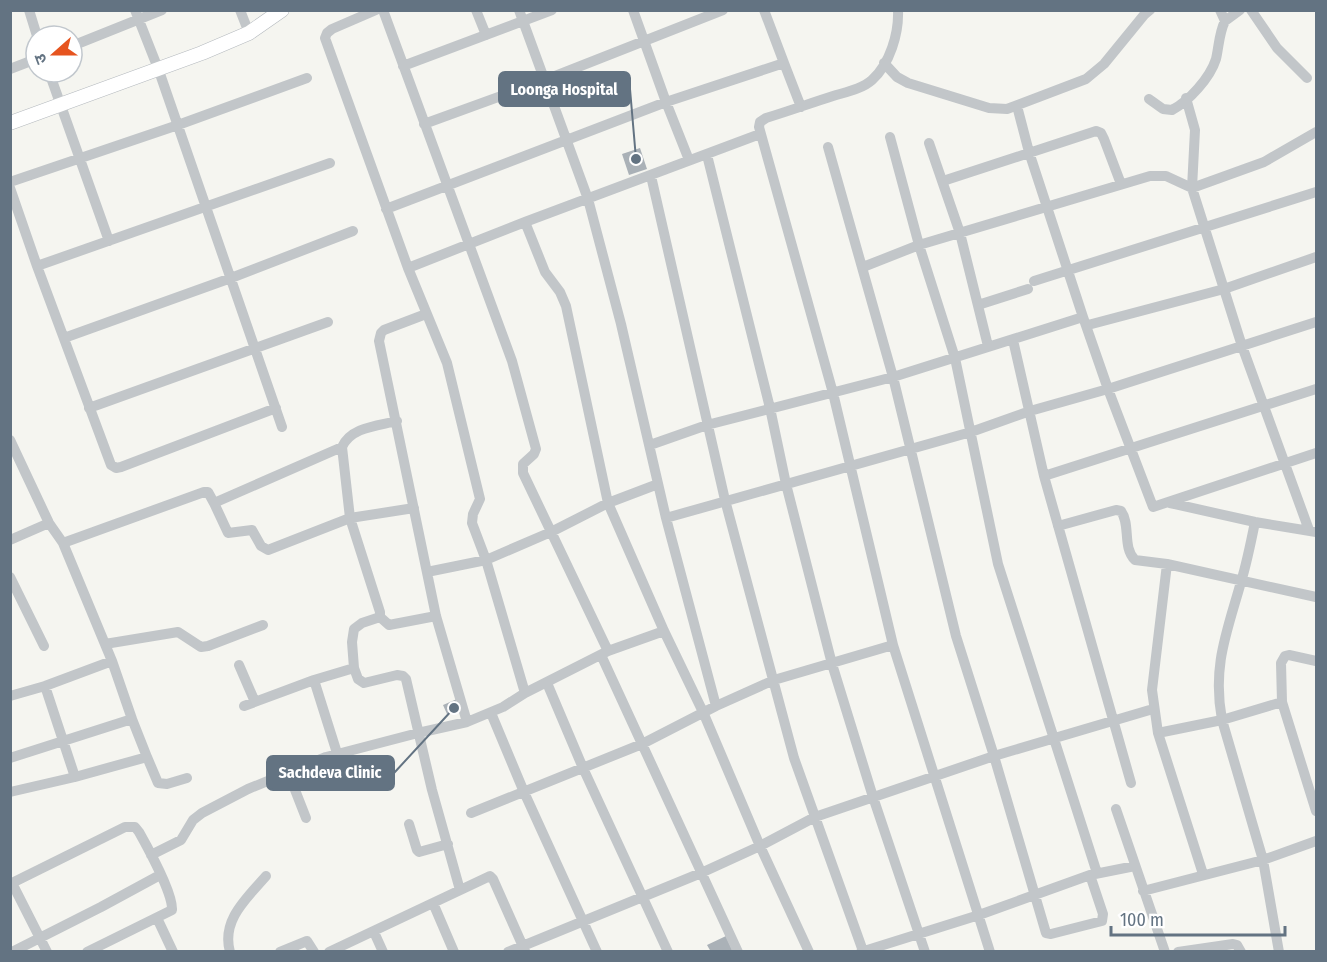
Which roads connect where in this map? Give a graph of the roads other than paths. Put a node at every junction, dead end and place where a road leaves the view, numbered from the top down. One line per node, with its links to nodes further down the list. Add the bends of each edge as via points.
1 (162, 10): 17 (street)
2 (240, 10): 20 (street)
3 (282, 10): 20 (main road)
4 (376, 10): 63 (street, via 332,29 325,38)
5 (383, 10): 26 (street)
6 (476, 10): 21 (street)
7 (519, 10): 19 (street)
8 (552, 10): 19 (street)
9 (633, 10): 23 (street)
10 (723, 10): 23 (street)
11 (764, 10): 24 (street)
12 (898, 10): 25 (street, via 895,40)
13 (1150, 10): 36 (street, via 1086,79)
14 (1220, 10): 18 (street)
15 (1240, 10): 18 (street)
16 (1251, 10): 29 (street, via 1277,48)
17 (136, 16): 22 (street); 27 (street)
18 (1225, 21): 32 (street, via 1213,66)
19 (523, 22): 21 (street); 30 (street)
20 (249, 33): 27 (main road)
21 (486, 36): 26 (street)
22 (84, 40)
23 (644, 42): 30 (street); 34 (street)
24 (784, 63): 34 (street); 37 (street)
25 (884, 63): 36 (street, via 908,83 999,110); 37 (street, via 866,84)
26 (403, 66): 40 (street)
27 (159, 70): 35 (main road); 39 (street)
28 (307, 78): 39 (street)
29 (1307, 78)
30 (545, 80): 40 (street); 44 (street)
31 (53, 84): 35 (street)
32 (1186, 98): 33 (street, via 1168,110); 58 (street, via 1195,130)
33 (1149, 99)
34 (666, 102): 44 (street); 50 (street)
35 (60, 105): 38 (main road); 49 (street)
36 (1017, 106): 47 (street)
37 (801, 107): 42 (street, via 766,118 760,122)
38 (10, 123)
39 (178, 124): 49 (street); 61 (street)
40 (424, 124): 56 (street)
41 (1317, 132): 58 (street, via 1264,162)
42 (760, 134): 48 (street); 92 (street)
43 (890, 136): 70 (street)
44 (568, 139): 56 (street); 60 (street)
45 (929, 143): 53 (street)
46 (828, 147): 73 (street)
47 (1029, 152): 53 (street); 55 (street, via 1096,131 1104,139); 62 (street)
48 (707, 154): 50 (street); 96 (street)
49 (79, 159): 54 (street); 68 (street)
50 (689, 160): 52 (street)
51 (330, 163): 61 (street)
52 (651, 176): 60 (street); 99 (street)
53 (943, 181): 67 (street)
54 (10, 182)
55 (1121, 184): 58 (street, via 1158,175); 62 (street)
56 (448, 185): 63 (street); 69 (street)
57 (10, 188): 72 (street)
58 (1192, 188): 65 (street)
59 (1317, 192): 65 (street)
60 (588, 199): 64 (street); 103 (street)
61 (206, 206): 68 (street); 76 (street)
62 (1048, 206): 67 (street); 75 (street)
63 (386, 209): 74 (street)
64 (525, 222): 69 (street); 115 (street, via 543,267 566,306)
65 (1205, 227): 75 (street); 77 (street)
66 (353, 231): 76 (street)
67 (960, 233): 70 (street); 78 (street)
68 (109, 241): 72 (street)
69 (470, 244): 74 (street); 125 (street, via 512,361 536,449 523,464 523,473)
70 (919, 245): 73 (street); 88 (street)
71 (1317, 257): 77 (street)
72 (37, 266): 83 (street)
73 (863, 267): 89 (street)
74 (408, 268): 79 (street)
75 (1068, 271): 78 (street); 80 (street)
76 (231, 278): 83 (street); 87 (street)
77 (1224, 289): 80 (street); 86 (street)
78 (978, 305): 85 (street)
79 (426, 314): 98 (street, via 384,330 379,337); 128 (street, via 452,378 480,499 472,523)
80 (1086, 321): 84 (street); 90 (street)
81 (328, 322): 87 (street)
82 (1317, 322): 86 (street)
83 (64, 338): 94 (street)
84 (1013, 340): 85 (street); 97 (street)
85 (988, 346): 88 (street)
86 (1242, 346): 90 (street); 93 (street)
87 (255, 349): 94 (street); 95 (street)
88 (955, 358): 89 (street); 101 (street)
89 (893, 377): 92 (street); 106 (street)
90 (1108, 389): 97 (street); 104 (street)
91 (1317, 389): 93 (street)
92 (833, 393): 96 (street); 110 (street)
93 (1265, 406): 104 (street); 108 (street)
94 (89, 408): 95 (street, via 108,459 116,468)
95 (276, 408): 100 (street)
96 (770, 408): 99 (street); 113 (street)
97 (1030, 411): 101 (street); 111 (street)
98 (397, 421): 105 (street, via 357,431); 118 (street)
99 (707, 425): 103 (street); 114 (street)
100 (282, 427)
101 (971, 432): 106 (street); 164 (street, via 998,564)
102 (10, 440): 109 (street)
103 (650, 445): 112 (street)
104 (1131, 446): 111 (street); 116 (street, via 1153,507)
105 (342, 447): 117 (street); 119 (street)
106 (910, 448): 110 (street); 168 (street, via 956,636)
107 (1317, 453): 108 (street)
108 (1285, 462): 116 (street); 123 (street)
109 (15, 464): 122 (street)
110 (849, 466): 113 (street); 139 (street)
111 (1044, 476): 124 (street)
112 (658, 484): 115 (street); 120 (street)
113 (786, 484): 114 (street); 144 (street)
114 (725, 500): 120 (street); 148 (street)
115 (608, 502): 125 (street); 137 (street)
116 (1170, 503): 121 (street)
117 (214, 504): 119 (street, via 228,533 252,530 268,550); 127 (street, via 208,492 204,492)
118 (414, 508): 119 (street); 130 (street)
119 (350, 518): 135 (street)
120 (666, 518): 154 (street)
121 (1255, 522): 123 (street); 132 (street)
122 (50, 523): 126 (street); 127 (street)
123 (1312, 524)
124 (1058, 526): 129 (street, via 1121,511 1132,557); 159 (street)
125 (551, 532): 128 (street); 141 (street)
126 (10, 540)
127 (63, 543): 138 (street)
128 (486, 560): 130 (street); 151 (street)
129 (1167, 564): 132 (street); 155 (street)
130 (427, 572): 134 (street)
131 (10, 577): 140 (street)
132 (1242, 580): 133 (street); 160 (street, via 1220,659)
133 (1317, 597)
134 (436, 616): 135 (street, via 393,625); 161 (street)
135 (380, 617): 146 (street, via 354,629)
136 (263, 626): 138 (street, via 201,647 178,632)
137 (664, 632): 141 (street); 156 (street)
138 (105, 644): 142 (street)
139 (893, 645): 144 (street); 173 (street)
140 (44, 646)
141 (604, 653): 149 (street); 166 (street)
142 (112, 661): 150 (street); 158 (street)
143 (1317, 661): 153 (street, via 1285,656 1281,663)
144 (832, 664): 148 (street); 179 (street)
145 (239, 665): 147 (street, via 250,704)
146 (354, 668): 147 (street); 162 (street, via 364,683 397,675 406,679)
147 (314, 680): 167 (street)
148 (774, 680): 154 (street); 183 (street, via 794,758)
149 (547, 683): 151 (street); 171 (street)
150 (45, 686): 152 (street); 165 (street)
151 (525, 693): 157 (street)
152 (10, 696)
153 (1282, 702): 160 (street); 181 (street)
154 (716, 706): 156 (street)
155 (1153, 709): 159 (street); 163 (street)
156 (703, 712): 166 (street); 188 (street)
157 (491, 713): 161 (street); 178 (street)
158 (132, 719): 165 (street); 169 (street)
159 (1114, 720): 164 (street); 176 (street)
160 (1221, 720): 163 (street); 190 (street)
161 (467, 722): 162 (street)
162 (418, 733): 167 (street); 187 (street)
163 (1158, 733): 194 (street)
164 (1053, 737): 168 (street); 193 (street)
165 (65, 742): 170 (street); 174 (street)
166 (642, 744): 171 (street); 192 (street)
167 (337, 753): 172 (street)
168 (994, 756): 173 (street); 200 (street)
169 (147, 757): 174 (street); 175 (street, via 158,783)
170 (10, 758)
171 (583, 768): 178 (street); 201 (street)
172 (288, 771): 184 (street); 189 (street, via 202,813 181,840)
173 (935, 776): 179 (street); 203 (street)
174 (75, 777): 177 (street)
175 (187, 778)
176 (1131, 783)
177 (10, 792)
178 (524, 792): 182 (street); 205 (street)
179 (873, 797): 183 (street); 207 (street)
180 (1116, 809): 191 (street)
181 (1317, 811)
182 (471, 813)
183 (816, 817): 188 (street); 225 (street)
184 (306, 818)
185 (409, 824): 187 (street, via 419,852)
186 (1317, 841): 190 (street)
187 (448, 844): 198 (street)
188 (760, 846): 192 (street); 224 (street)
189 (151, 855): 195 (street); 197 (street, via 139,832 130,826)
190 (1263, 860): 194 (street); 231 (street)
191 (1135, 866): 193 (street); 199 (street)
192 (701, 873): 201 (street); 223 (street)
193 (1094, 874): 200 (street); 200 (street, via 1103,914 1098,923 1046,933)
194 (1203, 874): 199 (street)
195 (160, 875): 204 (street, via 173,906); 208 (street)
196 (266, 876): 214 (street, via 234,914 228,934)
197 (11, 883): 208 (street)
198 (460, 890): 202 (street); 209 (street, via 490,876)
199 (1143, 891): 228 (street)
200 (1035, 893): 203 (street)
201 (643, 898): 205 (street); 222 (street)
202 (433, 903): 206 (street); 219 (street)
203 (979, 915): 207 (street); 227 (street)
204 (157, 918): 210 (street); 213 (street)
205 (582, 921): 209 (street); 221 (street)
206 (374, 932): 217 (street); 218 (street)
207 (920, 933): 225 (street); 226 (street)
208 (40, 938): 211 (street); 212 (street)
209 (523, 949): 220 (street)
210 (94, 950)
211 (12, 951)
212 (47, 951)
213 (173, 951)
214 (230, 951)
215 (280, 951): 216 (street, via 307,941)
216 (314, 951)
217 (329, 951)
218 (383, 951)
219 (454, 951)
220 (508, 951)
221 (597, 951)
222 (668, 951)
223 (738, 951)
224 (809, 951)
225 (862, 951)
226 (925, 951)
227 (990, 951)
228 (1165, 951)
229 (1178, 951): 230 (street, via 1233,944)
230 (1241, 951)
231 (1279, 951)

